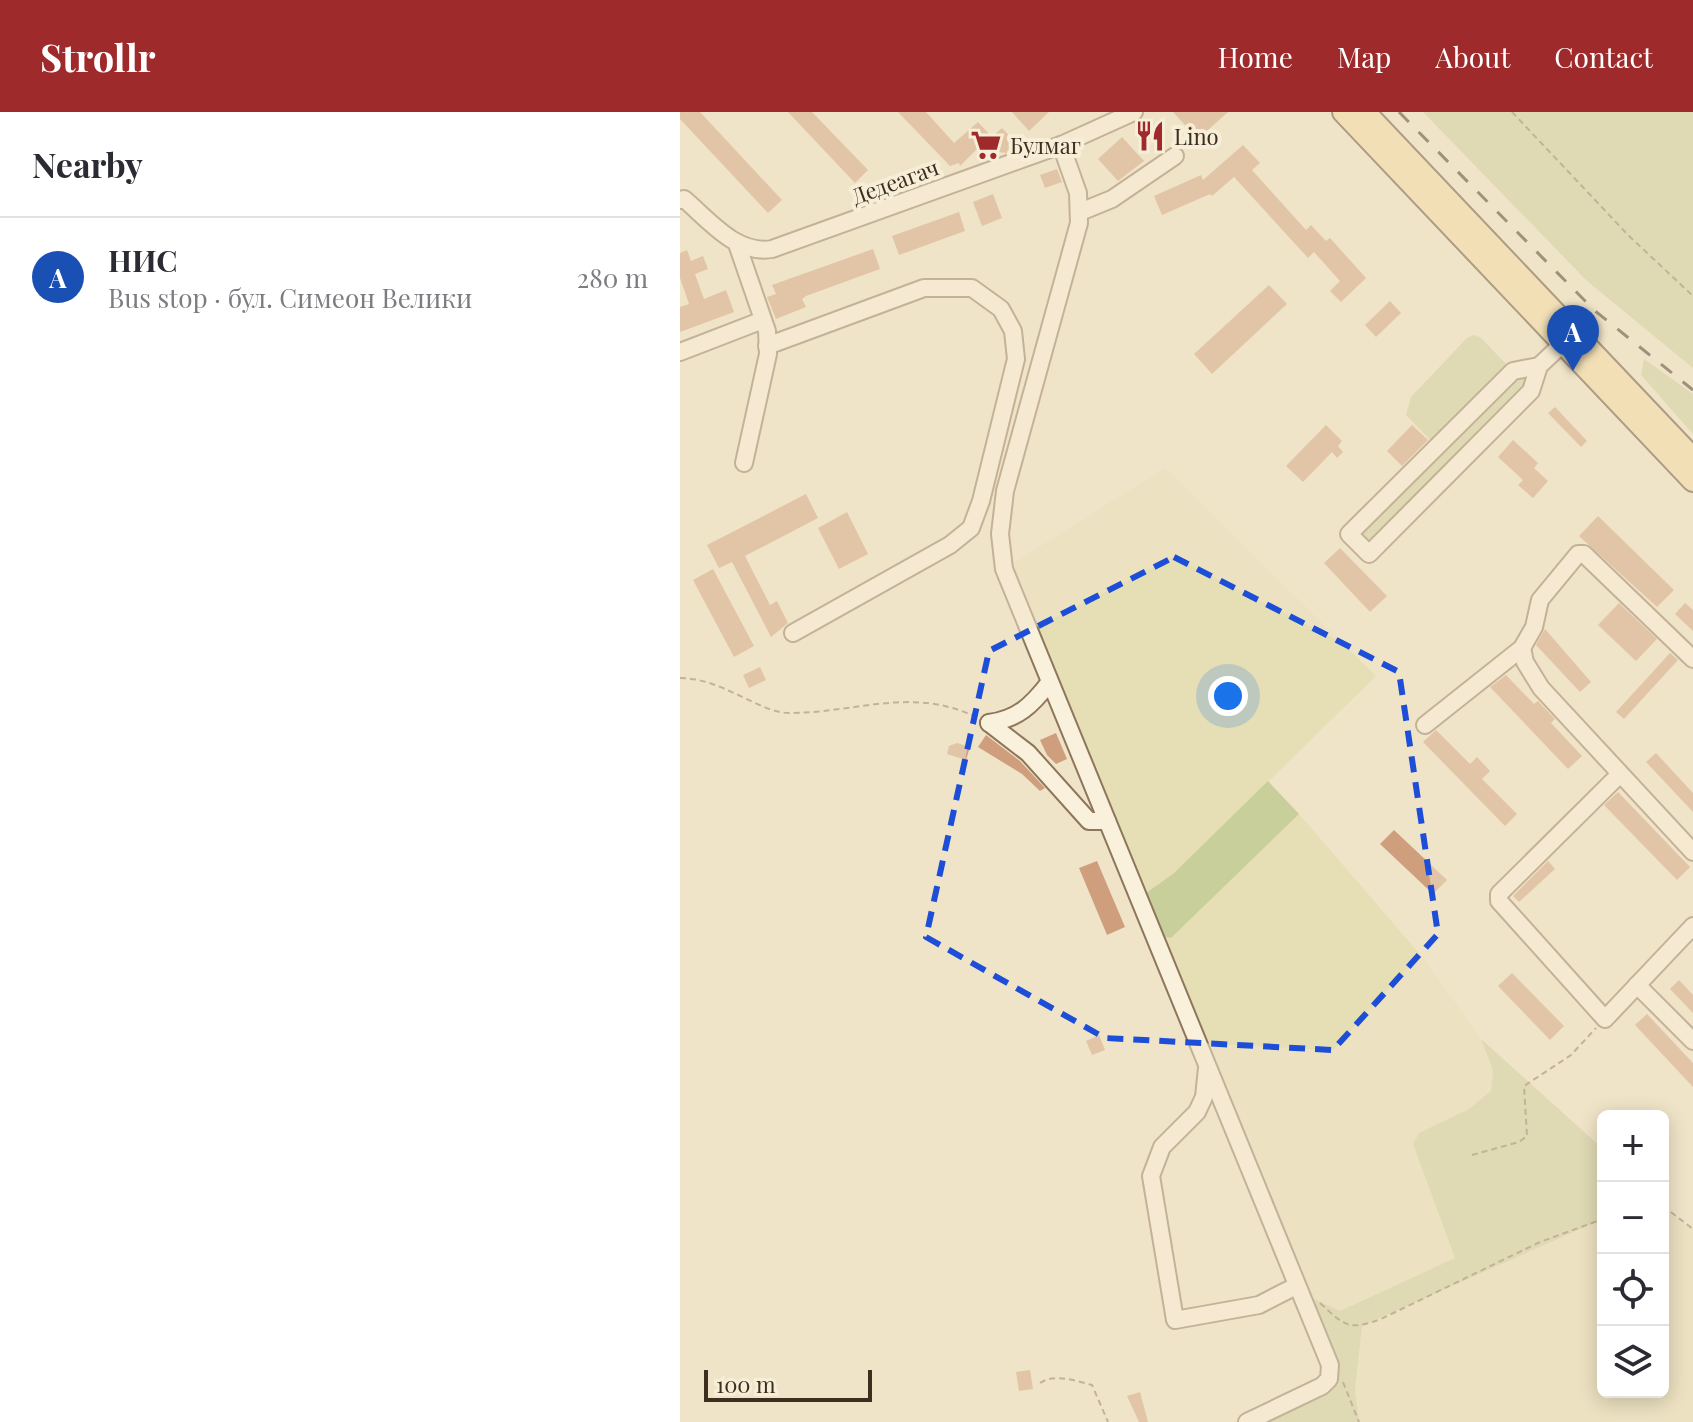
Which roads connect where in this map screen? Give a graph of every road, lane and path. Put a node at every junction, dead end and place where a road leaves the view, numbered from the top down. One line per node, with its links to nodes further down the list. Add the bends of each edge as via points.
1 (1134, 112): 5 (street, Дедеагач)
2 (1343, 112): 12 (main road)
3 (1365, 112): 12 (main road)
4 (1512, 112): 10 (path)
5 (1061, 145): 8 (street); 9 (street, Дедеагач, via 772,249)
6 (1175, 156): 8 (street, via 1112,199)
7 (681, 197): 9 (street)
8 (1080, 212): 25 (street, via 1005,491 1000,534 1004,569)
9 (737, 244): 11 (street)
10 (1693, 296)
11 (763, 320): 13 (street); 14 (street)
12 (1568, 338): 15 (street); 16 (main road); 19 (main road)
13 (767, 346): 17 (street); 21 (street, via 924,288 972,288 1001,309 1013,331 1016,359 971,528)
14 (680, 352)
15 (1539, 366): 18 (street, via 1513,371); 20 (street, via 1531,391)
16 (1693, 458)
17 (744, 463)
18 (1417, 469): 20 (street, via 1418,484); 20 (street, via 1349,534 1369,554)
19 (1693, 481)
20 (1434, 486)
21 (793, 633)
22 (1522, 648): 23 (street, via 1540,600 1578,554 1584,554); 27 (street); 28 (street, via 1541,688)
23 (1693, 659)
24 (680, 678): 26 (path, via 708,681 786,714 911,700 952,705)
25 (1049, 683): 26 (street, via 1018,715); 29 (street)
26 (989, 723): 29 (street, via 1028,753 1089,821)
27 (1425, 725)
28 (1620, 774): 30 (street); 33 (street, via 1499,894 1499,901)
29 (1107, 821): 35 (street)
30 (1693, 852)
31 (1693, 926): 32 (street)
32 (1637, 985): 33 (street); 34 (street)
33 (1605, 1019): 36 (path, via 1571,1055 1524,1086 1527,1136)
34 (1693, 1041)
35 (1208, 1063): 40 (street); 40 (street, via 1197,1112 1162,1147 1151,1176 1175,1320 1259,1305)
36 (1472, 1155)
37 (1669, 1211): 39 (path)
38 (1597, 1221): 40 (path, via 1540,1242 1356,1328)
39 (1693, 1229)
40 (1298, 1289): 41 (street)
41 (1330, 1365): 44 (street, via 1329,1379 1322,1386); 45 (path, via 1349,1389)
42 (1040, 1383): 43 (path, via 1047,1378 1092,1385)
43 (1108, 1422)
44 (1247, 1422)
45 (1359, 1422)

